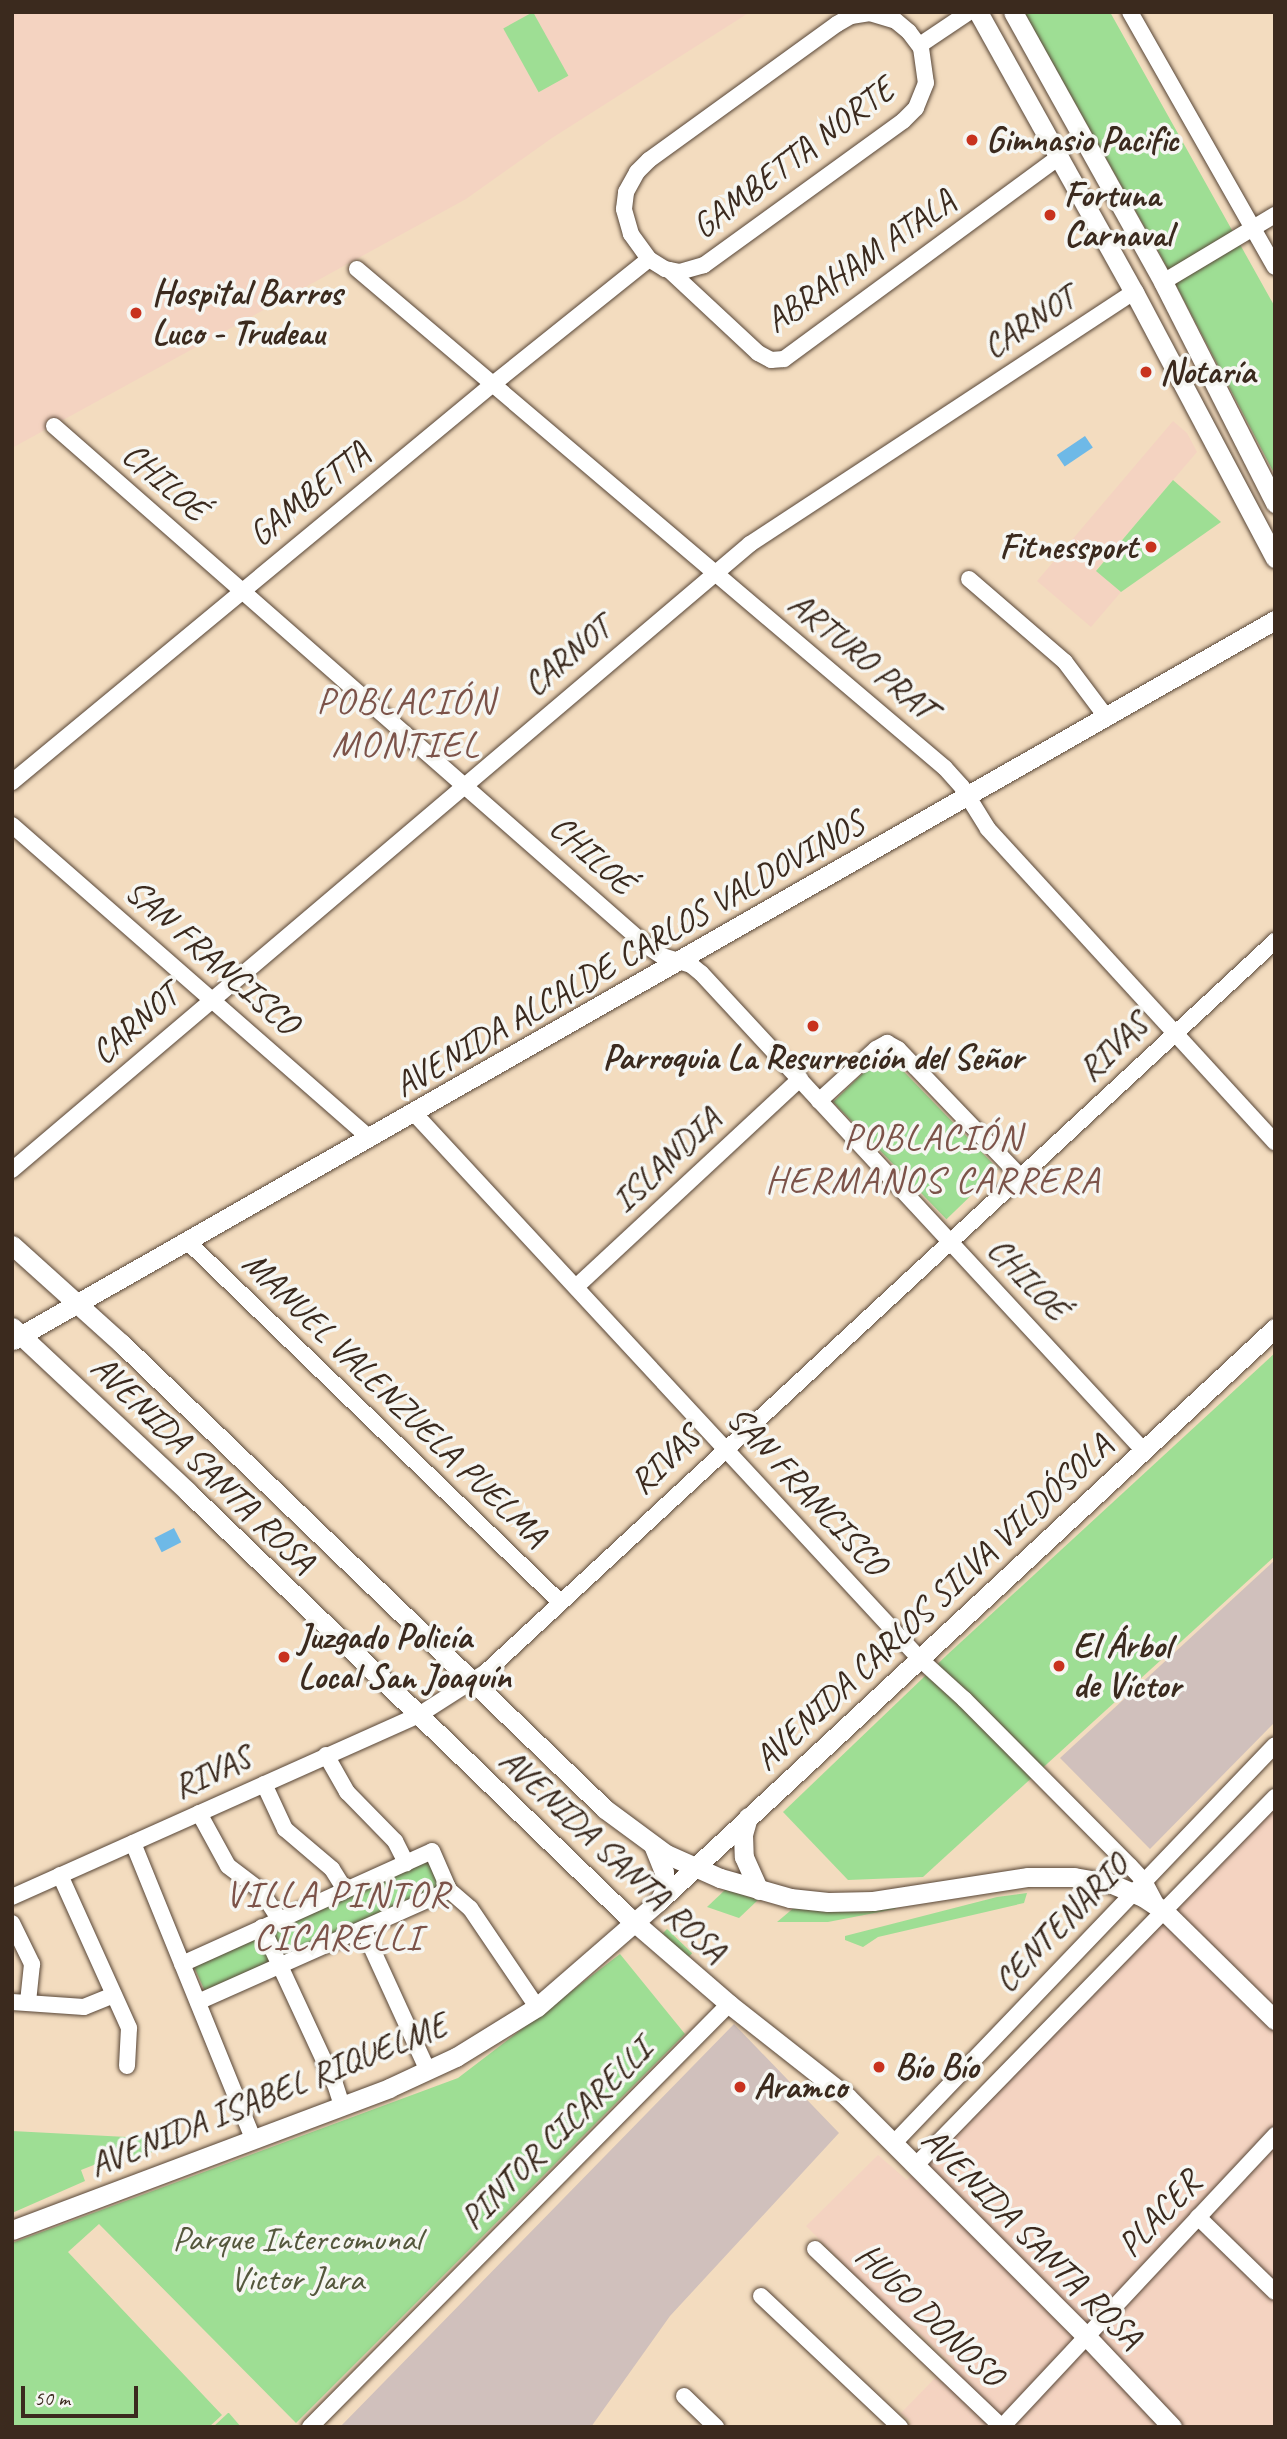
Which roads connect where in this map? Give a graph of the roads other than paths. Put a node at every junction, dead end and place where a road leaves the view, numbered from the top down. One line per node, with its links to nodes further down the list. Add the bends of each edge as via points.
1 (969, 12): 5 (street)
2 (978, 12): 6 (main road)
3 (1013, 12): 13 (main road)
4 (1130, 12): 8 (street)
5 (920, 45): 9 (street, via 884,15 851,16 649,160 631,181 624,209 631,234); 12 (street, GAMBETTA NORTE, via 926,83 920,102 903,121 711,261 691,270)
6 (1060, 156): 12 (street, ABRAHAM ATALA, via 784,359 758,353); 14 (main road)
7 (1275, 215): 8 (street)
8 (1253, 228): 10 (street); 13 (street)
9 (649, 259): 12 (street, GAMBETTA NORTE); 15 (street, GAMBETTA)
10 (1275, 267)
11 (357, 269): 15 (street, ARTURO PRAT)
12 (669, 270)
13 (1163, 282): 17 (main road)
14 (1134, 292): 18 (main road); 19 (street, CARNOT, via 774,527)
15 (493, 384): 19 (street, ARTURO PRAT); 21 (street, GAMBETTA)
16 (54, 426): 21 (street, CHILOÉ)
17 (1275, 503)
18 (1275, 558)
19 (715, 573): 25 (street, CARNOT); 26 (street, ARTURO PRAT, via 926,751)
20 (969, 579): 23 (street, via 1065,662)
21 (242, 591): 24 (street, GAMBETTA); 25 (street, CHILOÉ)
22 (1275, 620): 23 (main road, AVENIDA ALCALDE CARLOS VALDOVINOS)
23 (1107, 718): 26 (main road, AVENIDA ALCALDE CARLOS VALDOVINOS)
24 (12, 782)
25 (465, 784): 29 (street, CHILOÉ, via 654,951); 30 (street, CARNOT)
26 (969, 797): 29 (main road, AVENIDA ALCALDE CARLOS VALDOVINOS); 31 (street, ARTURO PRAT, via 989,829)
27 (12, 825): 30 (street, SAN FRANCISCO)
28 (1275, 940): 31 (street, RIVAS)
29 (680, 962): 32 (street, CHILOÉ, via 701,973); 34 (main road, AVENIDA ALCALDE CARLOS VALDOVINOS)
30 (213, 999): 35 (street, SAN FRANCISCO); 37 (street, CARNOT)
31 (1175, 1033): 36 (street, ARTURO PRAT); 38 (street, RIVAS)
32 (800, 1079): 33 (street, CHILOÉ); 42 (street, ISLANDIA)
33 (820, 1101): 38 (street, via 887,1043 898,1049); 39 (street, CHILOÉ)
34 (414, 1113): 35 (main road, AVENIDA ALCALDE CARLOS VALDOVINOS); 42 (street, SAN FRANCISCO)
35 (370, 1138): 40 (main road, AVENIDA ALCALDE CARLOS VALDOVINOS)
36 (1275, 1142)
37 (12, 1170)
38 (1020, 1177): 39 (street, RIVAS)
39 (950, 1241): 46 (street, RIVAS); 47 (street, CHILOÉ)
40 (188, 1242): 43 (main road, AVENIDA ALCALDE CARLOS VALDOVINOS); 48 (street, MANUEL VALENZUELA PUELMA)
41 (12, 1245): 43 (main road, AVENIDA SANTA ROSA)
42 (576, 1287): 46 (street, SAN FRANCISCO)
43 (78, 1304): 45 (main road, AVENIDA ALCALDE CARLOS VALDOVINOS); 50 (main road, AVENIDA SANTA ROSA)
44 (1275, 1328): 47 (main road, AVENIDA CARLOS SILVA VILDÓSOLA)
45 (16, 1334): 51 (main road, AVENIDA SANTA ROSA)
46 (725, 1448): 48 (street, RIVAS); 49 (street, SAN FRANCISCO)
47 (1143, 1450): 49 (main road, AVENIDA CARLOS SILVA VILDÓSOLA)
48 (559, 1601): 50 (street, RIVAS)
49 (919, 1659): 57 (main road, AVENIDA CARLOS SILVA VILDÓSOLA); 63 (street, SAN FRANCISCO, via 964,1699)
50 (471, 1682): 51 (street, RIVAS); 59 (main road, AVENIDA SANTA ROSA, via 605,1809)
51 (419, 1715): 53 (street, RIVAS); 72 (main road, AVENIDA SANTA ROSA)
52 (1275, 1745): 63 (street, CENTENARIO)
53 (326, 1755): 54 (street, RIVAS); 60 (street, via 347,1792 396,1841)
54 (264, 1784): 56 (street, RIVAS); 65 (street, via 285,1829 332,1868)
55 (1275, 1797): 69 (street, CENTENARIO)
56 (199, 1812): 58 (street, RIVAS); 70 (street, via 228,1866 261,1891)
57 (748, 1817): 61 (main road, AVENIDA CARLOS SILVA VILDÓSOLA); 64 (main road, via 744,1857)
58 (133, 1843): 62 (street, RIVAS); 75 (street)
59 (653, 1845): 61 (main road, AVENIDA SANTA ROSA); 68 (main road, via 664,1872 664,1891)
60 (406, 1863): 65 (street); 66 (street, via 432,1851)
61 (693, 1868): 64 (main road, AVENIDA SANTA ROSA); 68 (main road, AVENIDA CARLOS SILVA VILDÓSOLA)
62 (60, 1875): 67 (street, RIVAS); 77 (street)
63 (1139, 1887): 64 (main road, AVENIDA SANTA ROSA, via 1052,1876 849,1903 808,1901); 69 (main road, SAN FRANCISCO); 88 (street, CENTENARIO)
64 (760, 1889)
65 (345, 1890): 70 (street)
66 (449, 1890): 74 (street); 81 (street, via 470,1908)
67 (12, 1897)
68 (658, 1902): 72 (main road, AVENIDA CARLOS SILVA VILDÓSOLA)
69 (1161, 1909): 82 (main road, SAN FRANCISCO); 89 (street, CENTENARIO)
70 (280, 1920): 73 (street)
71 (12, 1923): 79 (street, via 32,1964)
72 (635, 1923): 80 (main road, AVENIDA SANTA ROSA); 81 (main road, AVENIDA ISABEL RIQUELME)
73 (262, 1927): 75 (street); 76 (street)
74 (363, 1929): 76 (street); 84 (street)
75 (182, 1964): 78 (street)
76 (279, 1966): 78 (street); 85 (street)
77 (114, 1995): 79 (street, via 84,2007); 83 (street, via 129,2028)
78 (198, 2002): 87 (street)
79 (20, 2003)
80 (729, 2004): 88 (main road, AVENIDA SANTA ROSA, via 839,2090); 97 (street, PINTOR CICARELLI)
81 (537, 2007): 84 (main road, AVENIDA ISABEL RIQUELME)
82 (1275, 2020)
83 (127, 2066)
84 (428, 2071): 85 (main road, AVENIDA ISABEL RIQUELME)
85 (342, 2106): 87 (main road, AVENIDA ISABEL RIQUELME)
86 (1275, 2135): 90 (street, PLACER)
87 (253, 2139): 91 (main road, AVENIDA ISABEL RIQUELME)
88 (893, 2144): 89 (main road, AVENIDA SANTA ROSA)
89 (916, 2165): 95 (main road, AVENIDA SANTA ROSA)
90 (1198, 2217): 93 (street); 95 (street, PLACER)
91 (12, 2230)
92 (815, 2249): 100 (street, HUGO DONOSO)
93 (1275, 2292)
94 (761, 2296): 99 (street)
95 (1087, 2336): 100 (street, PLACER); 101 (main road, AVENIDA SANTA ROSA)
96 (684, 2396): 98 (street)
97 (310, 2427)
98 (716, 2427)
99 (900, 2427)
100 (1002, 2427)
101 (1172, 2427)

